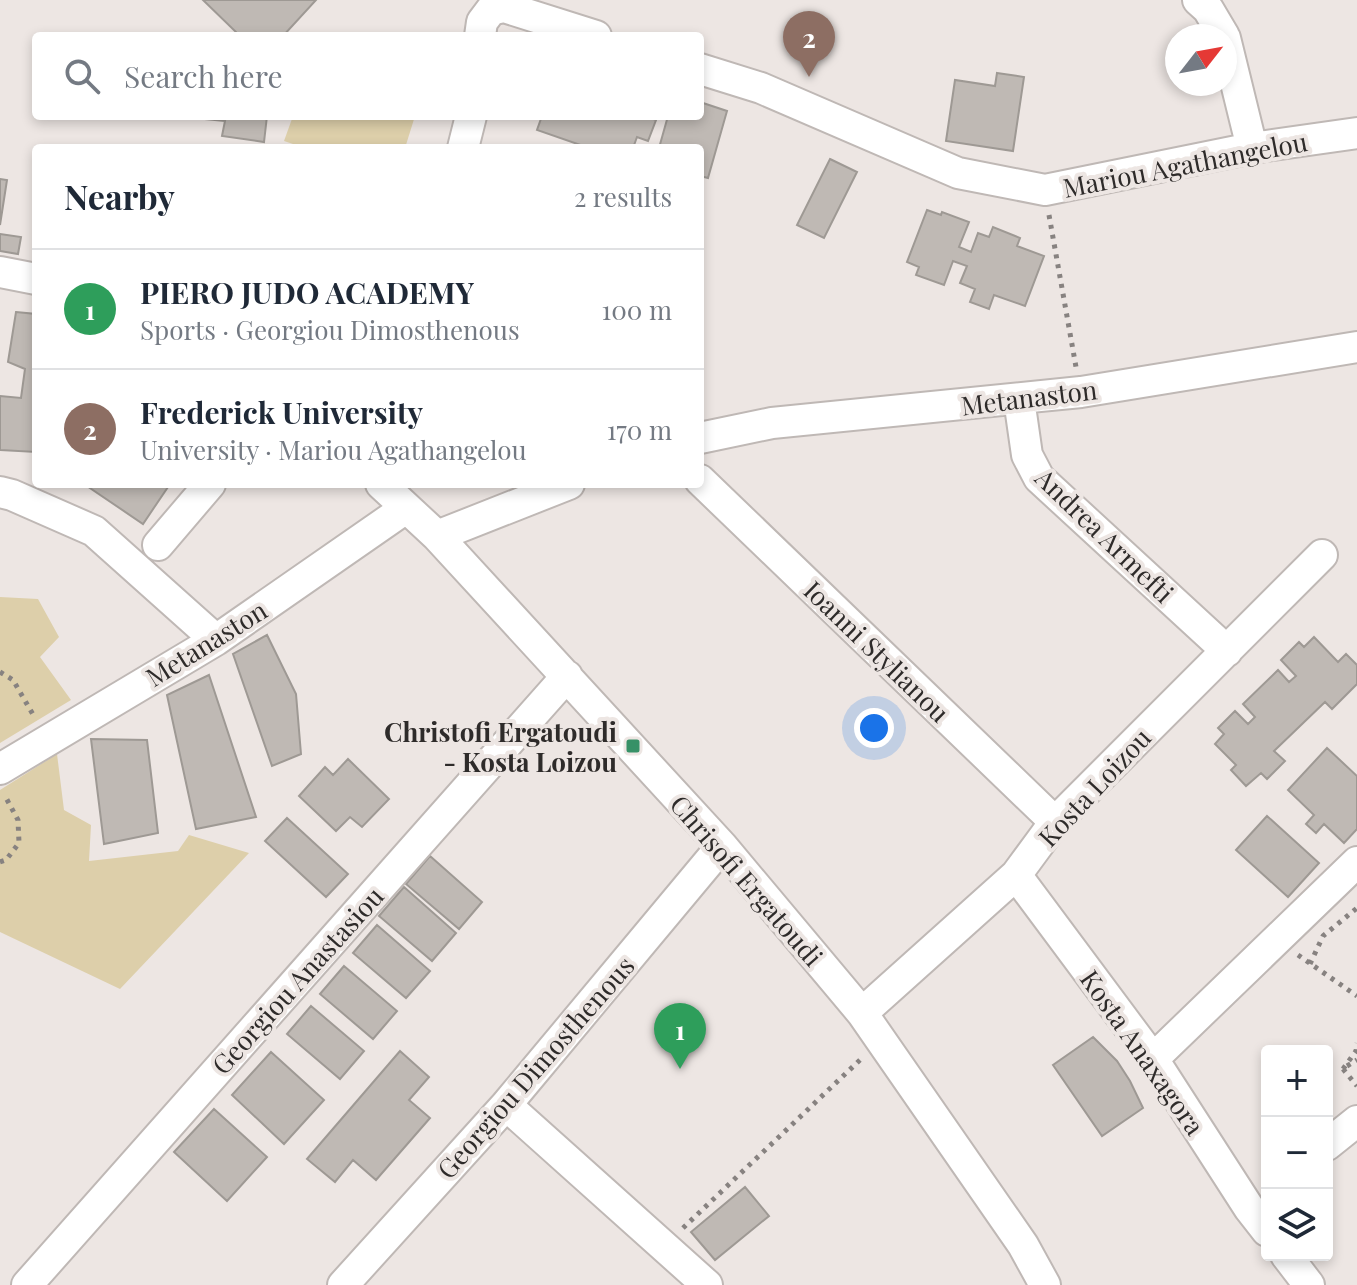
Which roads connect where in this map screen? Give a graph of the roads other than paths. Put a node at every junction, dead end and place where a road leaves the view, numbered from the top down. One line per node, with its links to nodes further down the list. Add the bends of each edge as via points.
1 (1198, 0): 2 (street)
2 (1217, 24)
3 (481, 29): 4 (street, via 491,10 504,7)
4 (583, 32)
5 (704, 70): 10 (street, Mariou Agathangelou, via 761,88 958,173 1045,190)
6 (1237, 89): 10 (street)
7 (470, 120): 9 (street)
8 (1357, 133): 10 (street, Mariou Agathangelou)
9 (464, 144)
10 (1252, 148)
11 (0, 272): 12 (street)
12 (32, 278)
13 (1357, 347): 14 (street, Metanaston)
14 (1019, 399): 15 (street, Metanaston, via 772,423); 26 (street, Andrea Armefti, via 1027,455 1039,478)
15 (704, 437)
16 (704, 484): 29 (street, Ioanni Stylianou)
17 (207, 488): 23 (street)
18 (385, 488): 21 (street, Chrisofi Ergatoudi)
19 (559, 488): 22 (street)
20 (0, 492): 25 (street, via 94,531)
21 (406, 508): 22 (street, Chrisofi Ergatoudi); 25 (street, Metanaston)
22 (437, 536): 27 (street, Chrisofi Ergatoudi)
23 (158, 545)
24 (1322, 555): 26 (street, Kosta Loizou)
25 (216, 640): 28 (street, Metanaston)
26 (1227, 651): 29 (street, Kosta Loizou)
27 (567, 676): 30 (street, Chrisofi Ergatoudi); 41 (street, Georgiou Anastasiou)
28 (0, 769)
29 (1055, 822): 32 (street, Kosta Loizou)
30 (722, 846): 33 (street, Chrisofi Ergatoudi); 35 (street, Georgiou Dimosthenous)
31 (1357, 862): 34 (street)
32 (1016, 875): 33 (street, Kosta Loizou); 34 (street, Kosta Anaxagora)
33 (862, 1013): 43 (street, Chrisofi Ergatoudi, via 1023,1245)
34 (1153, 1059): 38 (street, Kosta Anaxagora)
35 (506, 1105): 40 (street, Georgiou Dimosthenous); 42 (street)
36 (1357, 1121): 37 (street)
37 (1333, 1140)
38 (1261, 1211)
39 (1291, 1261): 44 (street)
40 (356, 1281)
41 (27, 1285)
42 (707, 1285)
43 (1045, 1285)
44 (1309, 1285)

